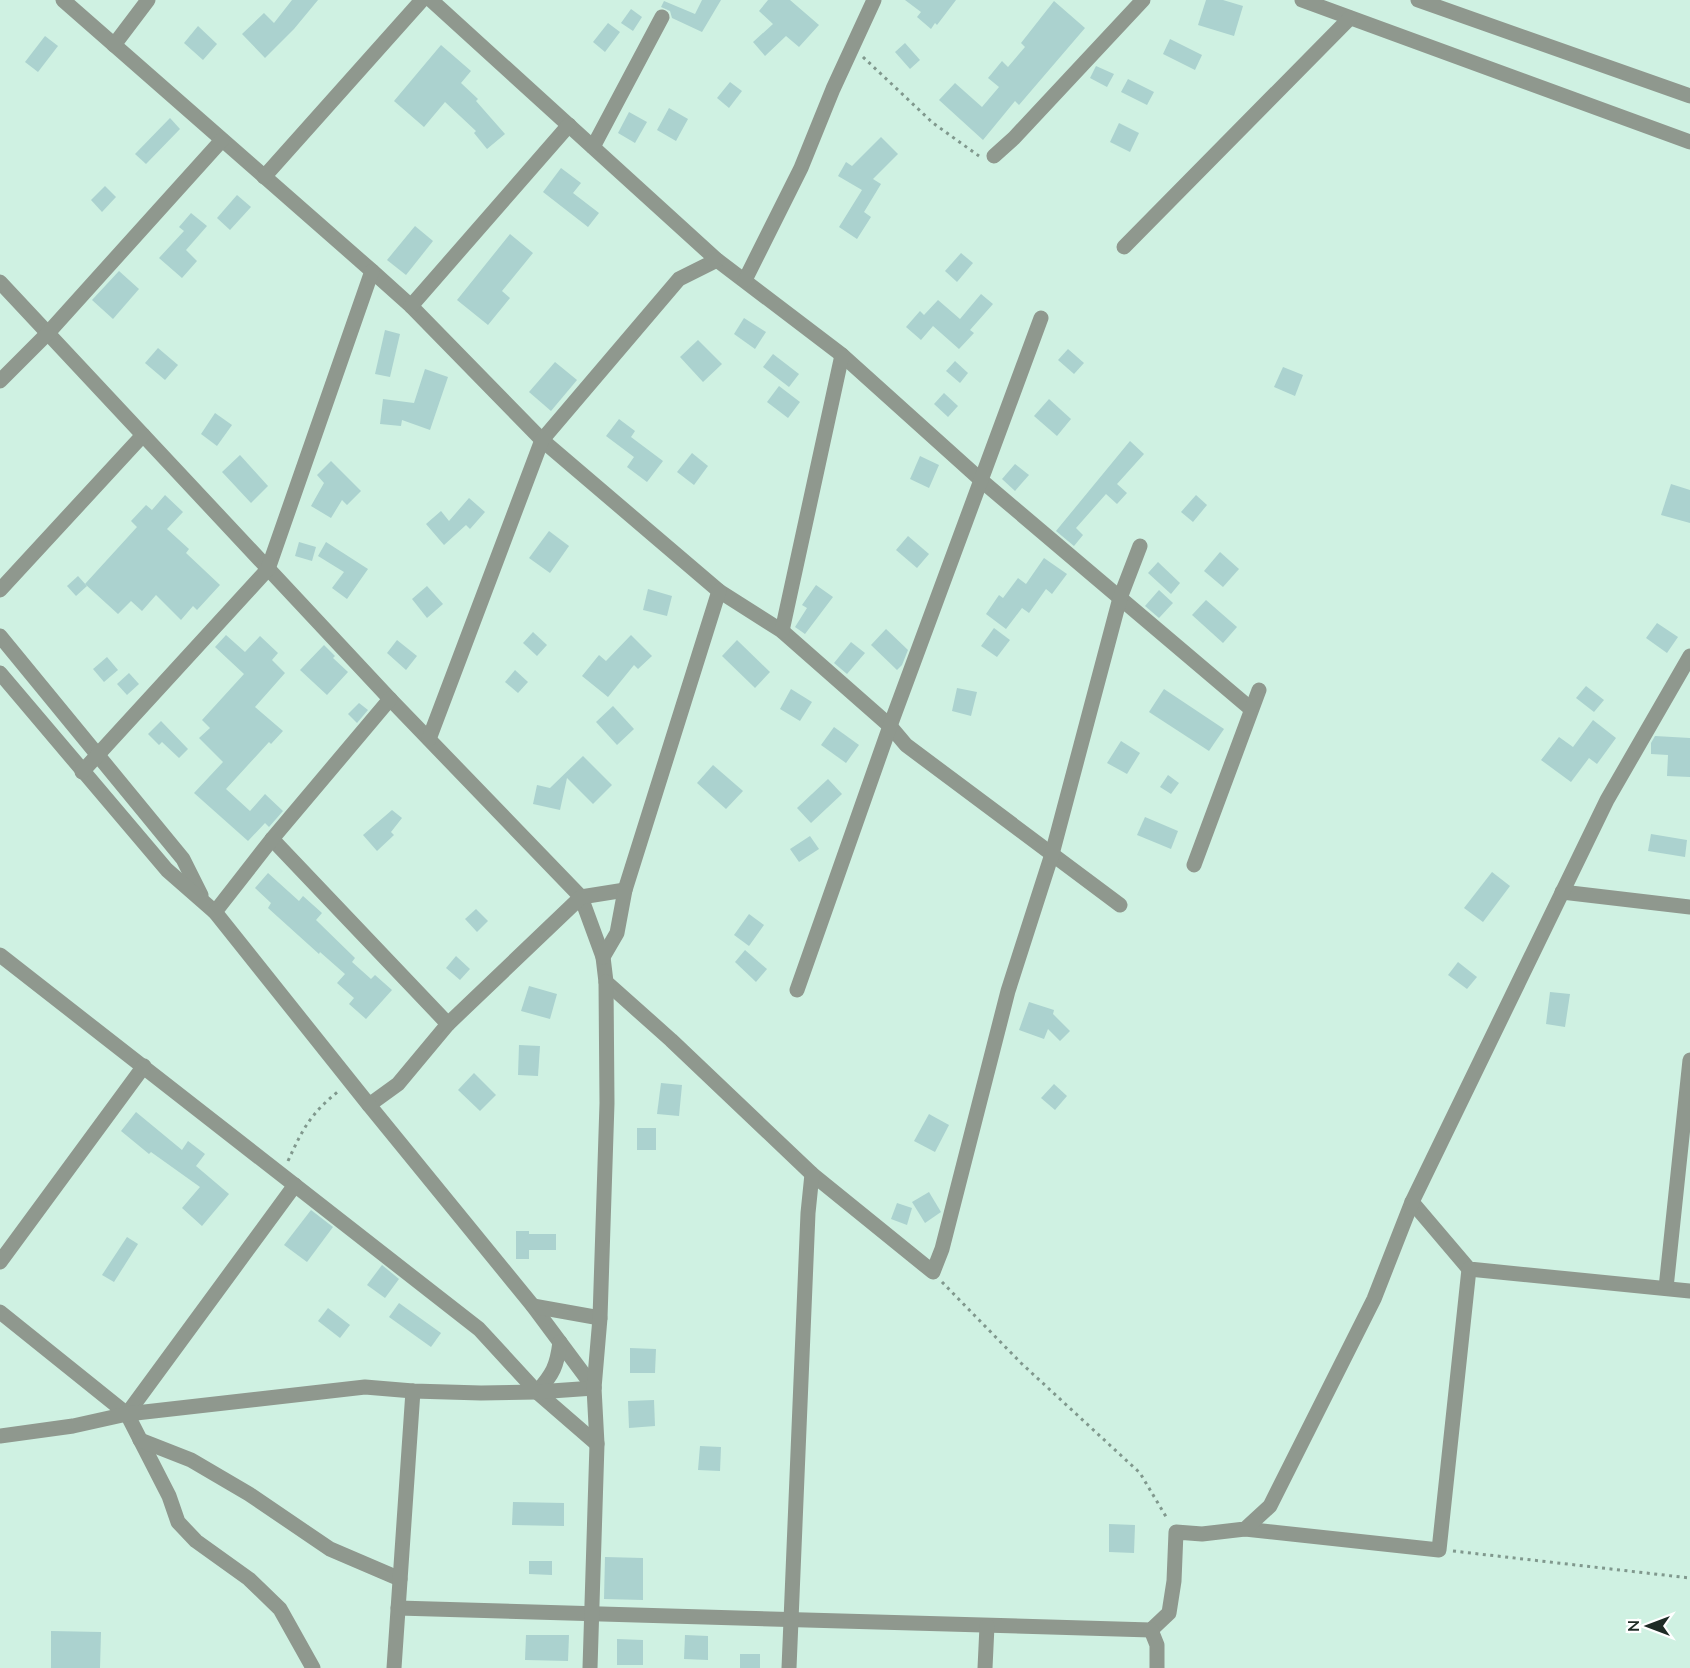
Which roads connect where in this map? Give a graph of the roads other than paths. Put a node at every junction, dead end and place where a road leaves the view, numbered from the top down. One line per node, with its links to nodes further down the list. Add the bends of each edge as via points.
1 (63, 0): 11 (street)
2 (148, 0): 11 (street)
3 (422, 0): 18 (street)
4 (431, 0): 13 (street)
5 (874, 0): 22 (street, via 801,168)
6 (1143, 0): 17 (street)
7 (1302, 0): 10 (street)
8 (1418, 0): 12 (street)
9 (662, 17): 16 (street)
10 (1350, 18): 15 (street); 19 (street)
11 (114, 45): 14 (street)
12 (1690, 96)
13 (569, 125): 16 (street); 24 (street)
14 (222, 140): 18 (street); 26 (street)
15 (1690, 142)
16 (593, 147): 20 (street)
17 (994, 156)
18 (264, 177): 21 (street)
19 (1124, 247)
20 (717, 260): 22 (street); 30 (street, via 679,279)
21 (372, 271): 24 (street); 33 (street)
22 (745, 280): 27 (street)
23 (0, 282): 26 (street)
24 (411, 306): 30 (street)
25 (1041, 318): 31 (street)
26 (48, 333): 28 (street); 29 (street)
27 (842, 355): 31 (street); 37 (street)
28 (0, 381)
29 (143, 435): 33 (street); 34 (street)
30 (542, 440): 35 (street); 45 (street)
31 (982, 480): 36 (street); 44 (street)
32 (1140, 546): 36 (street)
33 (268, 569): 42 (street); 46 (street)
34 (0, 590)
35 (719, 591): 37 (street); 51 (street)
36 (1120, 598): 43 (street); 49 (street)
37 (782, 631): 44 (street)
38 (0, 636): 46 (street)
39 (1690, 658): 52 (street, via 1608,800)
40 (0, 673): 47 (street)
41 (1259, 690): 43 (street)
42 (390, 699): 45 (street); 48 (street)
43 (1251, 709): 50 (street)
44 (890, 726): 49 (street, via 906,745); 61 (street)
45 (429, 739): 53 (street)
46 (99, 755): 47 (street); 54 (street, via 183,859)
47 (82, 772): 54 (street, via 167,870)
48 (272, 839): 57 (street); 62 (street)
49 (1052, 855): 55 (street); 66 (street, via 1008,991 933,1272)
50 (1194, 865)
51 (625, 890): 53 (street); 59 (street, via 617,933)
52 (1562, 892): 56 (street); 68 (street)
53 (581, 897): 59 (street); 62 (street)
54 (203, 900): 57 (street)
55 (1120, 906)
56 (1690, 907)
57 (215, 912): 65 (street)
58 (0, 955): 64 (street)
59 (603, 957): 60 (street)
60 (606, 982): 66 (street); 75 (street, via 607,1103)
61 (797, 990)
62 (448, 1024): 65 (street, via 398,1084)
63 (1690, 1060): 71 (street)
64 (144, 1066): 67 (street); 69 (street)
65 (369, 1105): 73 (street)
66 (812, 1174): 88 (street)
67 (295, 1185): 79 (street, via 479,1329); 80 (street)
68 (1412, 1202): 70 (street); 84 (street, via 1374,1299 1270,1506)
69 (0, 1262)
70 (1469, 1269): 71 (street); 84 (street, via 1439,1550)
71 (1666, 1288): 72 (street)
72 (1690, 1291)
73 (532, 1306): 75 (street); 76 (street)
74 (0, 1312): 80 (street)
75 (600, 1318): 77 (street)
76 (560, 1342): 77 (street); 79 (street, via 558,1361)
77 (594, 1388): 79 (street); 83 (street)
78 (413, 1391): 79 (street); 80 (street, via 365,1387); 85 (street)
79 (537, 1392): 83 (street)
80 (127, 1414): 81 (street); 82 (street)
81 (0, 1436)
82 (140, 1440): 85 (street, via 191,1460 330,1549); 91 (street, via 178,1522 280,1609)
83 (597, 1444): 87 (street)
84 (1245, 1529): 90 (street, via 1202,1534 1176,1532 1169,1613)
85 (400, 1579): 86 (street)
86 (398, 1608): 87 (street); 92 (street)
87 (592, 1614): 88 (street); 93 (street)
88 (791, 1620): 89 (street); 94 (street)
89 (987, 1626): 90 (street); 95 (street)
90 (1151, 1630): 96 (street, via 1157,1645)
91 (313, 1668)
92 (394, 1668)
93 (590, 1668)
94 (789, 1668)
95 (985, 1668)
96 (1157, 1668)

